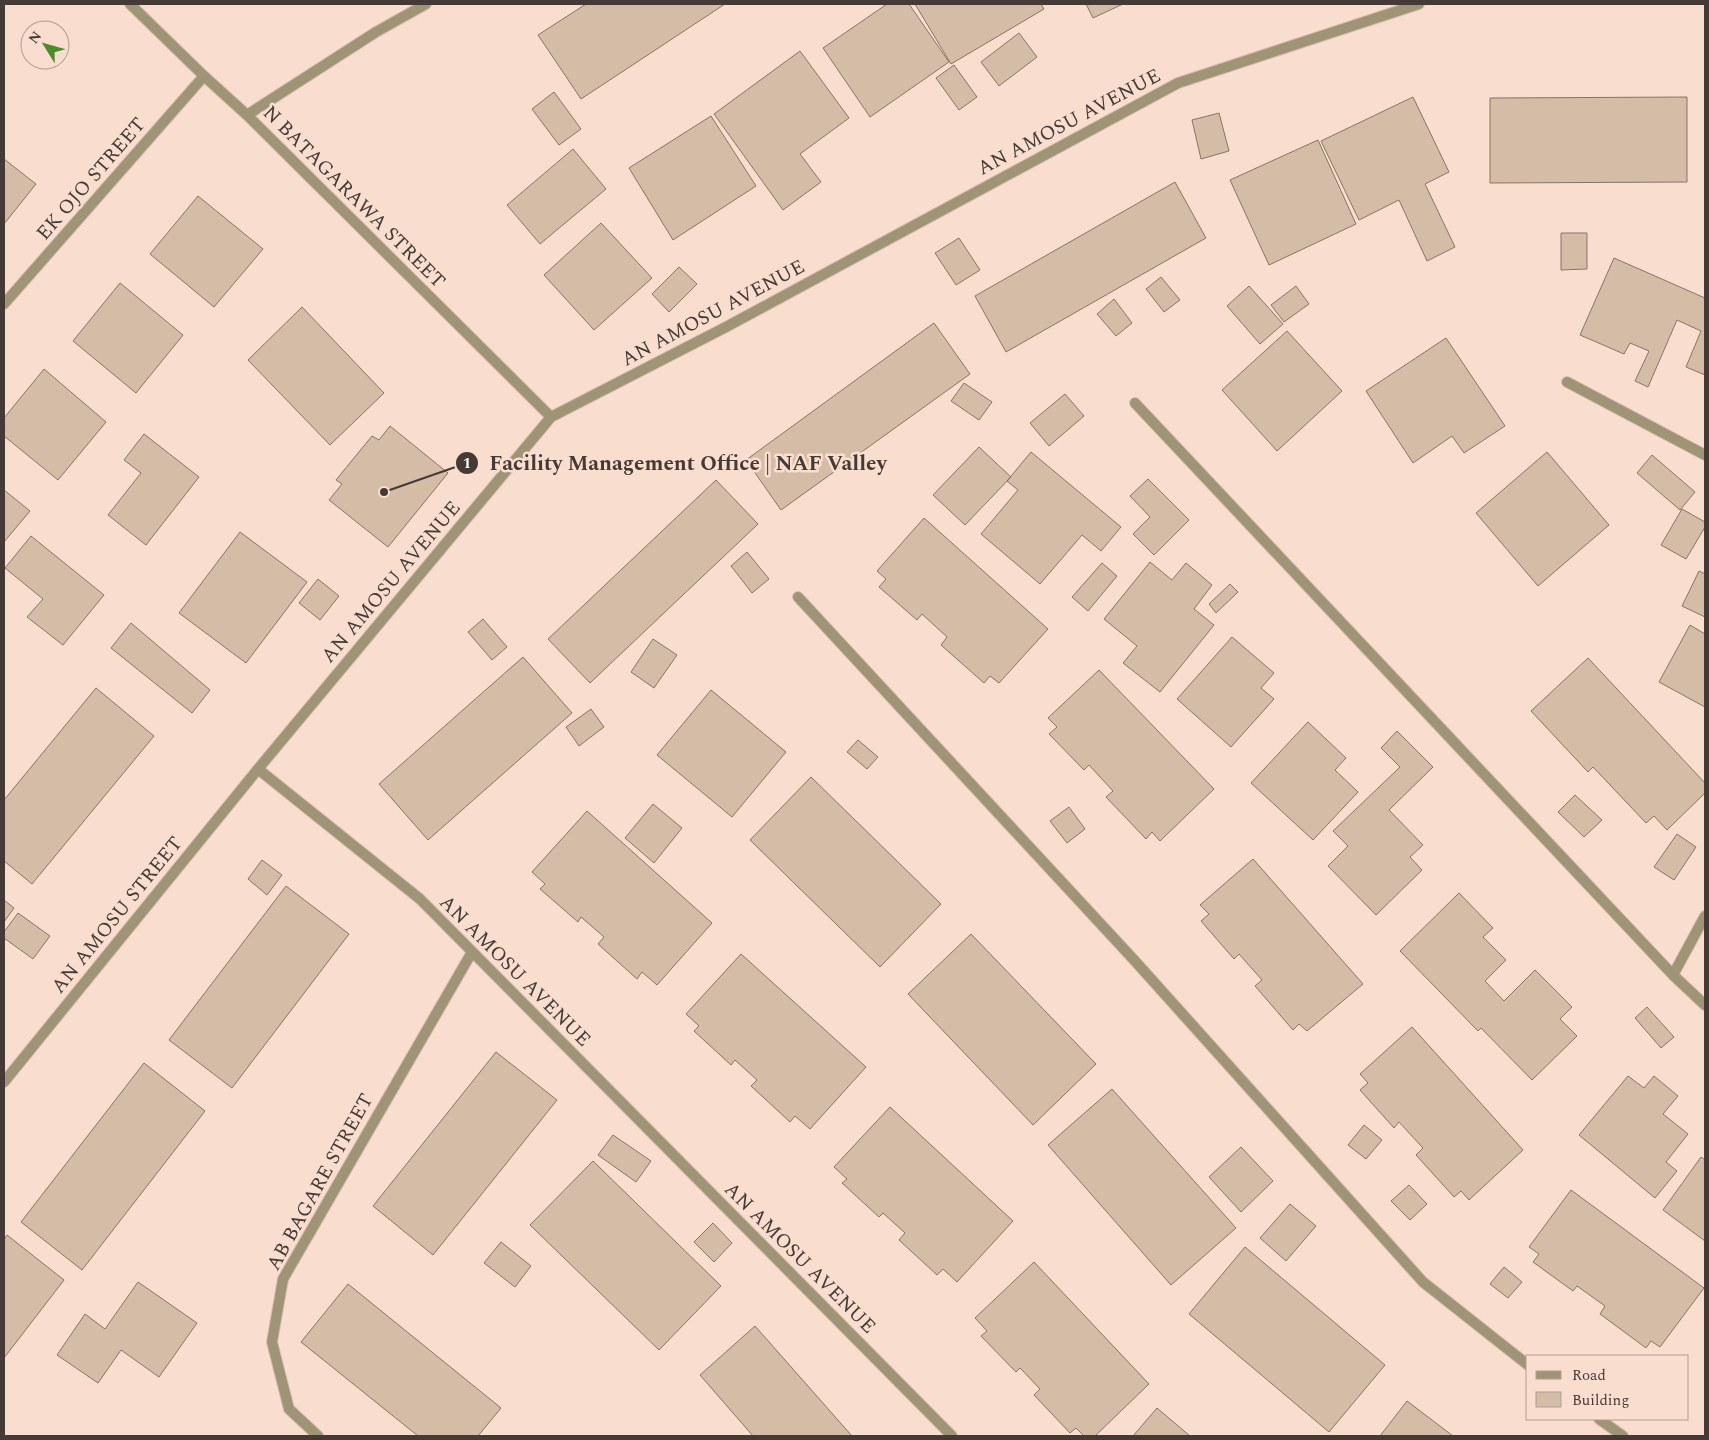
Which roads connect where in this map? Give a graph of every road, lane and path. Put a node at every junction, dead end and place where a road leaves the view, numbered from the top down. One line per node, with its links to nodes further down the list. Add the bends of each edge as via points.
1 (130, 4): 4 (street, N BATAGARAWA STREET)
2 (426, 4): 5 (street, via 376,32)
3 (1419, 4): 9 (street, AN AMOSU AVENUE, via 1178,83 726,327)
4 (204, 76): 5 (street, N BATAGARAWA STREET); 6 (street, EK OJO STREET)
5 (247, 115): 9 (street, N BATAGARAWA STREET)
6 (4, 304)
7 (1567, 382): 10 (street)
8 (1135, 403): 15 (street)
9 (551, 417): 12 (street, AN AMOSU AVENUE)
10 (1705, 455)
11 (798, 597): 18 (street, via 1135,961 1423,1282)
12 (258, 769): 14 (street, AN AMOSU AVENUE, via 420,900); 17 (street, AN AMOSU STREET)
13 (1705, 916): 15 (street)
14 (472, 952): 20 (street, AB BAGARE STREET, via 283,1279 272,1342 289,1409); 21 (street, AN AMOSU AVENUE)
15 (1673, 975): 16 (street)
16 (1705, 1005)
17 (4, 1082)
18 (1526, 1363)
19 (1600, 1420): 22 (street)
20 (318, 1436)
21 (952, 1436)
22 (1623, 1436)

